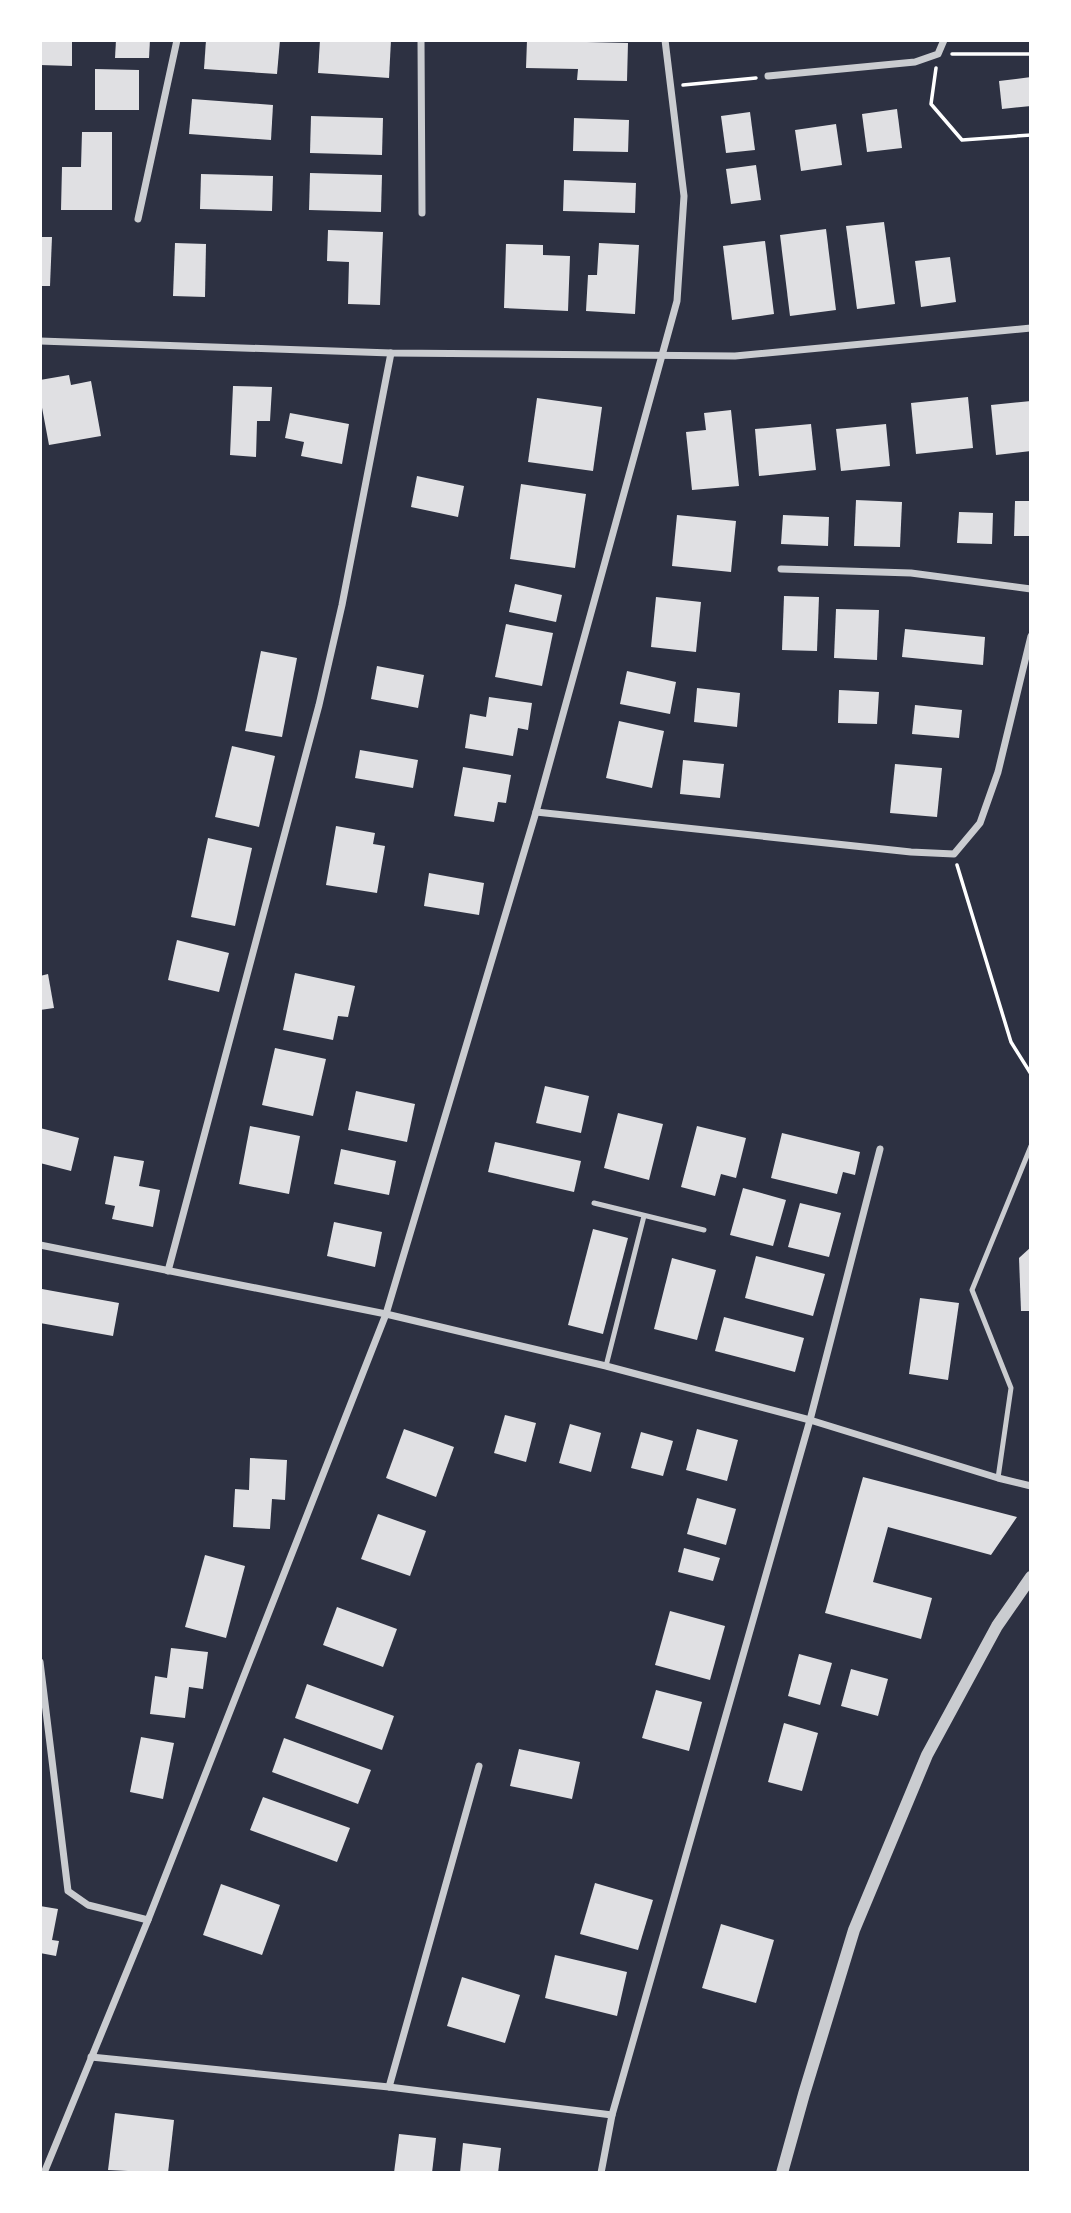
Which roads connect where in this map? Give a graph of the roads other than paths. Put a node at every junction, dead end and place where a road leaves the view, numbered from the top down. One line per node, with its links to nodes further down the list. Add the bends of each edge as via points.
1 (177, 40): 7 (street)
2 (421, 40): 6 (street)
3 (665, 40): 11 (street, via 684,196 677,302)
4 (944, 40): 5 (street, via 938,54 915,62)
5 (768, 76)
6 (422, 213)
7 (138, 219)
8 (1031, 328): 11 (street, via 735,356)
9 (40, 341): 10 (street)
10 (391, 353): 11 (street); 22 (street, via 319,705)
11 (663, 356): 15 (street)
12 (781, 569): 13 (street, via 911,573)
13 (1031, 589)
14 (1031, 636): 15 (street, via 998,772 980,823 954,854)
15 (536, 812): 23 (street)
16 (1031, 1146): 26 (lane, via 972,1290 1011,1388)
17 (880, 1149): 25 (street)
18 (594, 1203): 19 (lane)
19 (644, 1216): 20 (lane); 24 (lane)
20 (704, 1230)
21 (40, 1245): 22 (street)
22 (168, 1271): 23 (street)
23 (386, 1314): 24 (street); 31 (street)
24 (606, 1366): 25 (street)
25 (810, 1420): 26 (street); 34 (street)
26 (998, 1479): 27 (street)
27 (1031, 1486)
28 (1031, 1577): 37 (street, via 997,1626 927,1755 854,1930)
29 (40, 1662): 31 (street, via 68,1891 88,1905)
30 (479, 1766): 33 (street)
31 (148, 1920): 32 (street)
32 (91, 2057): 33 (street); 35 (street)
33 (389, 2087): 34 (street)
34 (612, 2115): 36 (street)
35 (44, 2173)
36 (601, 2173)
37 (782, 2173)

